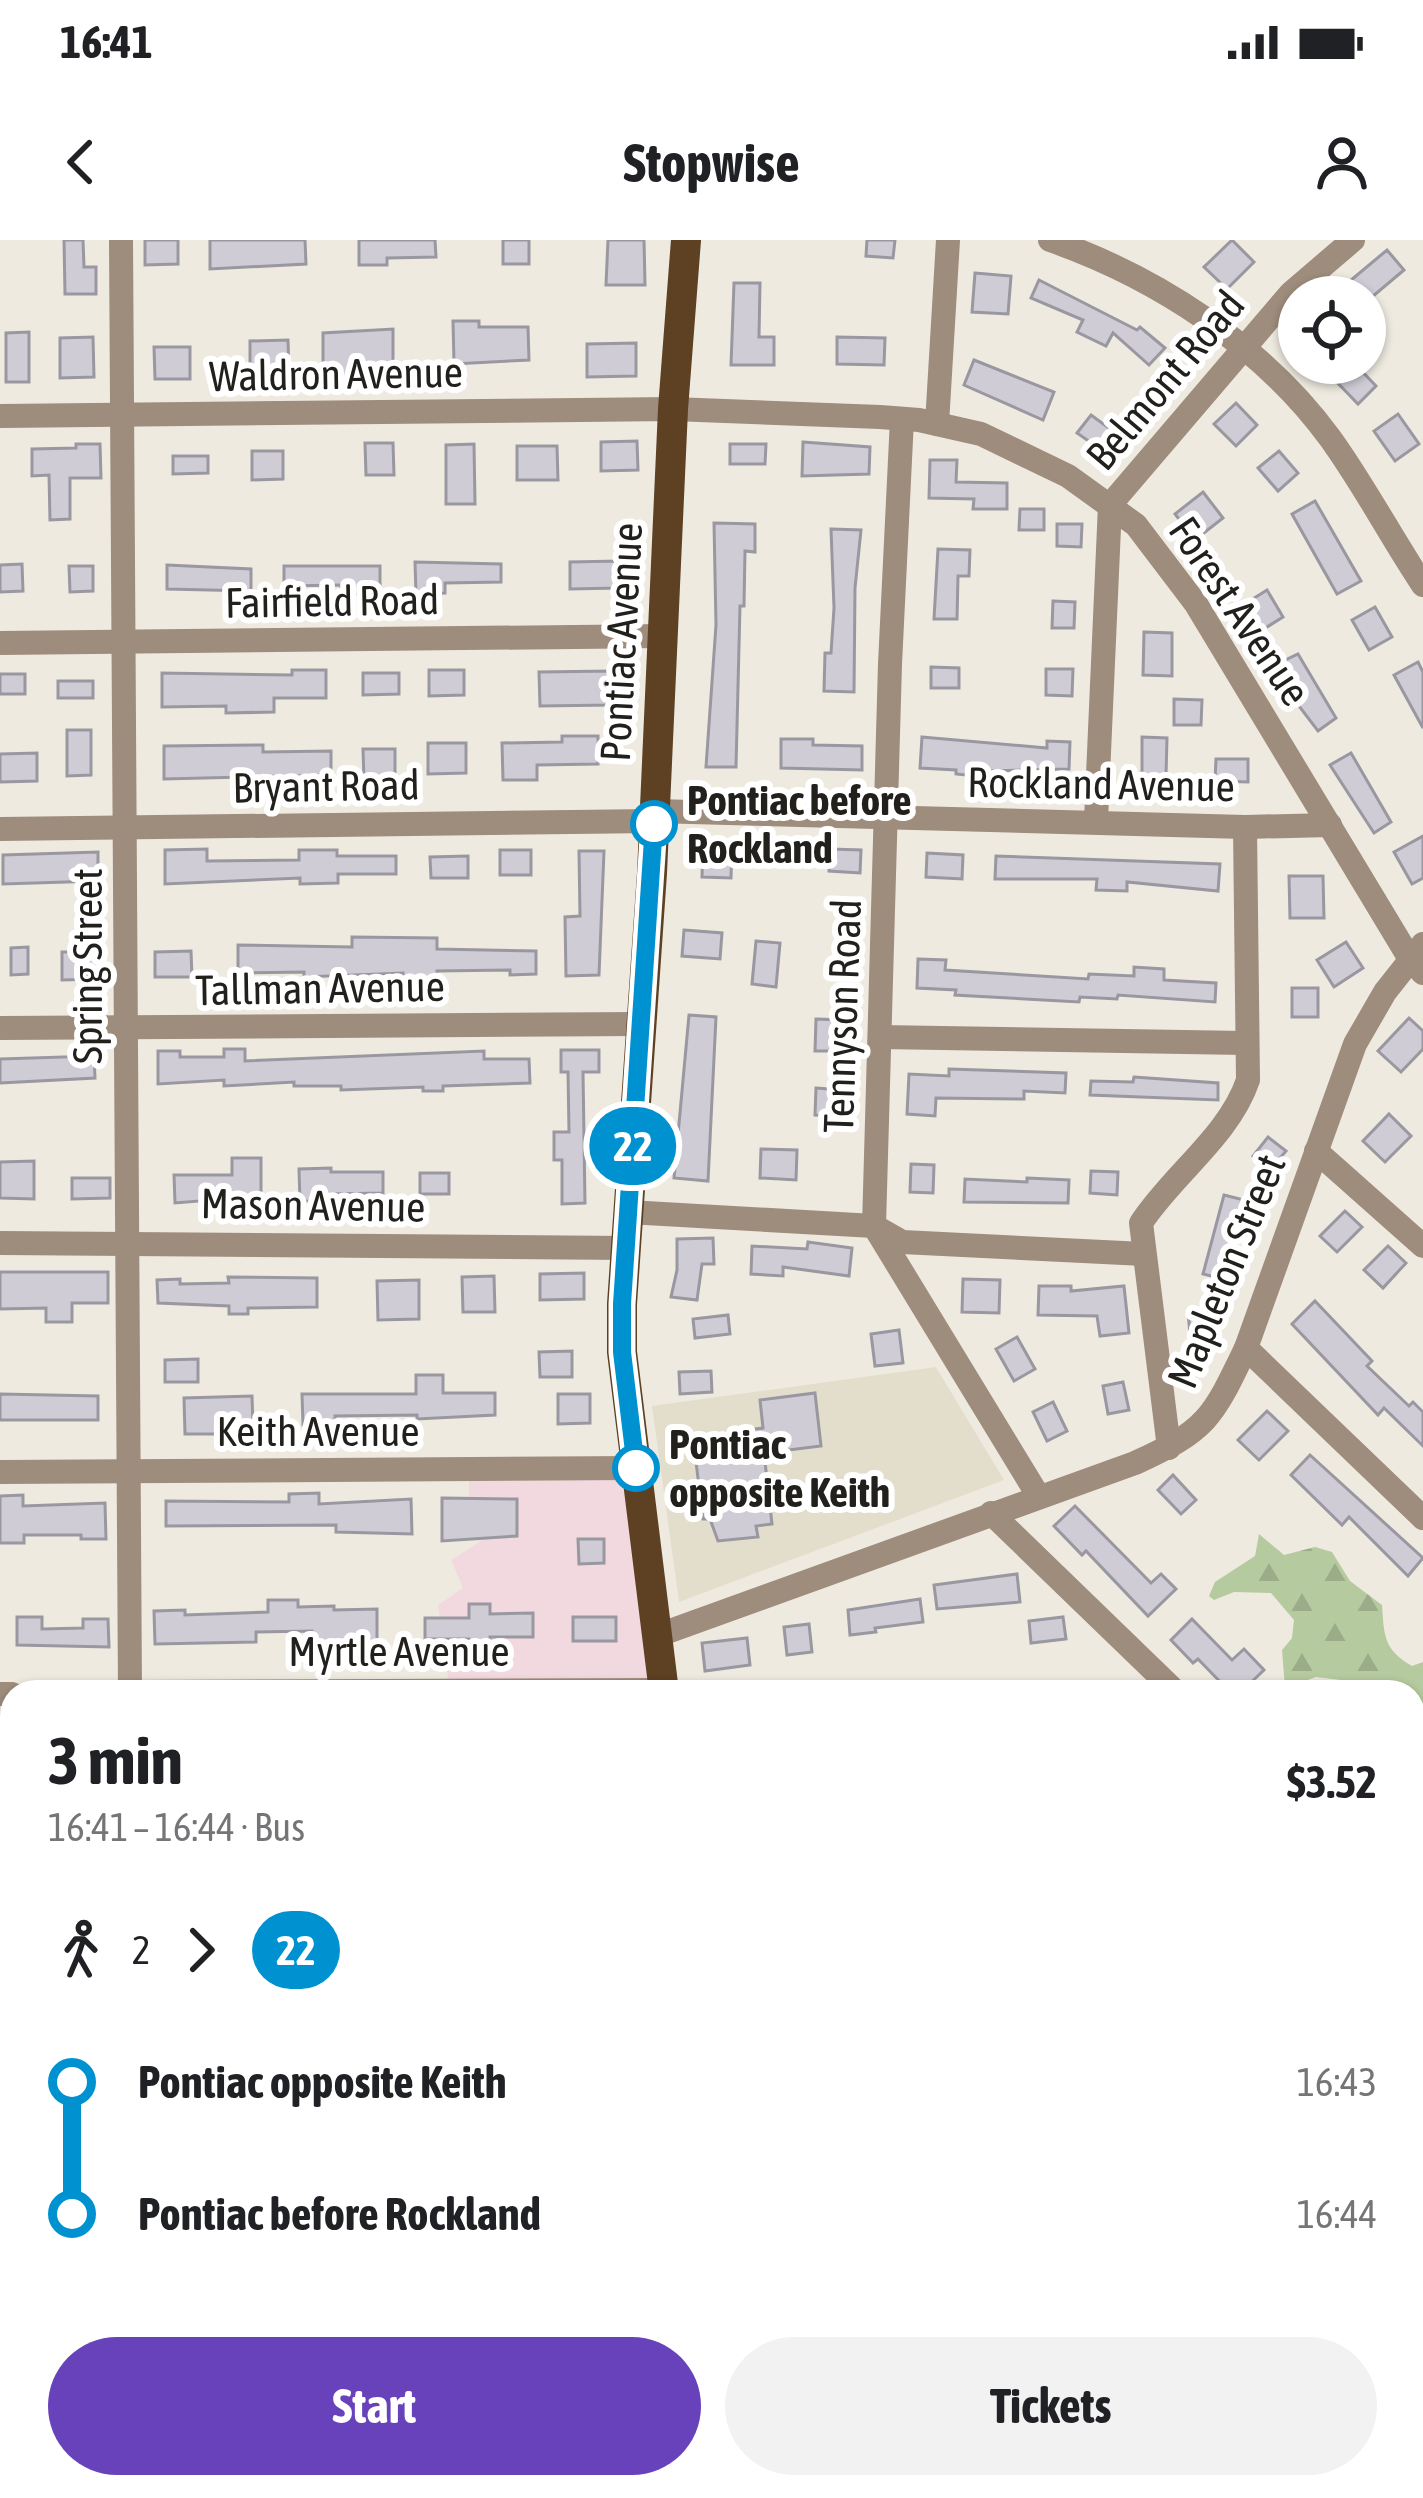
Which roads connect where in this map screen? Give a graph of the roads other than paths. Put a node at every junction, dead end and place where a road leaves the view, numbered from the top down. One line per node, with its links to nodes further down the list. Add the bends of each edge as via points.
1 (122, 240): 8 (street, Spring Street)
2 (686, 240): 7 (main road, Pontiac Avenue)
3 (947, 240): 11 (street)
4 (1050, 240): 6 (street, via 1133,273)
5 (1354, 240): 6 (street, Belmont Road)
6 (1241, 348): 12 (street, Belmont Road); 13 (street, via 1326,433)
7 (673, 409): 8 (street, Waldron Avenue); 10 (street, Forest Avenue); 14 (main road, Pontiac Avenue)
8 (122, 415): 9 (street, Waldron Avenue); 15 (street, Spring Street)
9 (0, 416)
10 (902, 419): 11 (street, Forest Avenue); 18 (street, Tennyson Road)
11 (937, 424): 12 (street, Forest Avenue, via 1036,459)
12 (1110, 505): 19 (street, Belmont Road); 20 (street, Forest Avenue, via 1136,525 1196,604)
13 (1423, 585)
14 (664, 636): 15 (street, Fairfield Road); 17 (main road, Pontiac Avenue)
15 (124, 642): 16 (street, Fairfield Road); 22 (street, Spring Street)
16 (0, 643)
17 (654, 816): 18 (street, Rockland Avenue); 22 (street, Bryant Road); 25 (main road, Pontiac Avenue)
18 (887, 819): 19 (street, Rockland Avenue); 28 (street, Tennyson Road)
19 (1096, 820): 21 (street, Rockland Avenue)
20 (1330, 826): 21 (street, Rockland Avenue); 24 (street, Forest Avenue)
21 (1245, 827): 29 (street)
22 (125, 828): 23 (street, Bryant Road); 27 (street, Spring Street)
23 (0, 830)
24 (1419, 959): 30 (street, Mapleton Street, via 1385,992 1355,1044)
25 (641, 1024): 27 (street, Tallman Avenue); 31 (main road, Pontiac Avenue)
26 (0, 1028): 27 (street, Tallman Avenue)
27 (126, 1030): 33 (street, Spring Street)
28 (880, 1036): 29 (street); 32 (street, Tennyson Road)
29 (1245, 1042): 37 (street, via 1241,1100 1142,1223)
30 (1316, 1151): 35 (street); 38 (street, Mapleton Street)
31 (628, 1212): 32 (street); 36 (main road, Pontiac Avenue)
32 (874, 1226): 37 (street, via 902,1242); 43 (street)
33 (127, 1242): 34 (street, Mason Avenue); 36 (street, Mason Avenue); 41 (street, Spring Street)
34 (0, 1243)
35 (1423, 1246)
36 (626, 1249): 40 (main road, Pontiac Avenue, via 622,1352)
37 (1144, 1254): 39 (street)
38 (1246, 1348): 39 (street, Mapleton Street, via 1206,1422); 45 (street)
39 (1169, 1448): 43 (street, Mapleton Street)
40 (636, 1468): 41 (street, Keith Avenue); 46 (main road, Pontiac Avenue)
41 (129, 1471): 42 (street, Keith Avenue); 47 (street, Spring Street)
42 (0, 1472)
43 (1039, 1497): 44 (street, Mapleton Street)
44 (991, 1513): 46 (street, Mapleton Street); 49 (street)
45 (1423, 1518)
46 (656, 1636): 48 (main road, Pontiac Avenue)
47 (133, 1680)
48 (662, 1680)
49 (1164, 1680)

